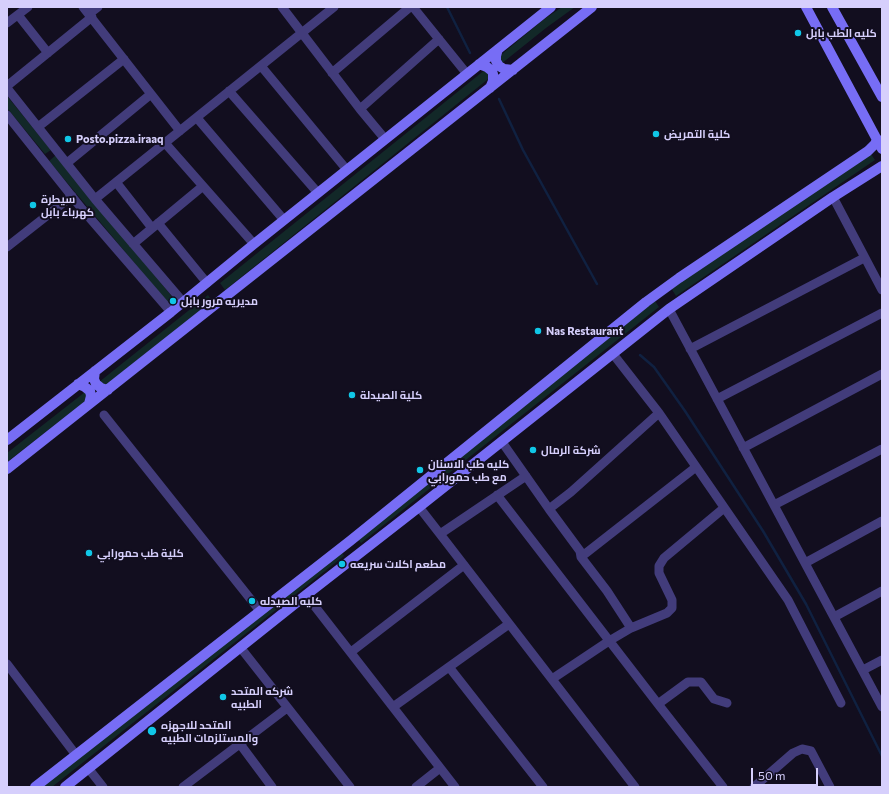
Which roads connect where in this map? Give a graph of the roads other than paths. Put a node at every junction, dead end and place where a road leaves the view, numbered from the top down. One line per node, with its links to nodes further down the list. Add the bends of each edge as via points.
1 (28, 7): 12 (street)
2 (98, 7): 11 (street)
3 (282, 7): 14 (street)
4 (334, 7): 14 (street)
5 (410, 7): 22 (street)
6 (413, 7): 15 (street)
7 (551, 7): 16 (street)
8 (592, 7): 21 (street)
9 (806, 7): 35 (street)
10 (832, 7): 28 (street)
11 (88, 13): 17 (street); 18 (street)
12 (18, 15): 13 (street); 17 (street)
13 (7, 23)
14 (302, 34): 20 (street); 22 (street)
15 (439, 39): 23 (street); 29 (street)
16 (498, 49): 19 (street); 21 (street, via 496,56 499,66)
17 (48, 53): 24 (street)
18 (124, 59): 27 (street); 32 (street)
19 (479, 64): 23 (street); 25 (street, via 487,67 493,74)
20 (261, 66): 26 (street); 40 (street)
21 (513, 70): 25 (street)
22 (332, 73): 29 (street)
23 (467, 74): 34 (street)
24 (7, 87): 32 (street)
25 (490, 88): 67 (street)
26 (230, 92): 31 (street); 43 (street)
27 (152, 94): 33 (street); 38 (street)
28 (882, 97)
29 (360, 109): 34 (street)
30 (7, 116): 44 (street)
31 (197, 118): 33 (street); 47 (street)
32 (38, 127): 38 (street)
33 (180, 131): 36 (street)
34 (385, 139): 40 (street)
35 (877, 139): 37 (street); 54 (street, via 868,151)
36 (165, 143): 41 (street); 42 (street)
37 (882, 149)
38 (67, 163): 46 (street)
39 (882, 166): 45 (street)
40 (347, 170): 43 (street)
41 (116, 182): 46 (street); 48 (street)
42 (203, 186): 48 (street); 50 (street)
43 (318, 193): 47 (street)
44 (72, 196): 51 (street); 59 (street)
45 (833, 197): 52 (street); 58 (street)
46 (95, 199): 49 (street)
47 (284, 220): 50 (street)
48 (155, 225): 49 (street); 53 (street)
49 (133, 244): 57 (street)
50 (254, 244): 53 (street)
51 (7, 247)
52 (864, 258): 55 (street); 62 (street)
53 (207, 282): 57 (street)
54 (667, 286): 56 (street); 58 (street, via 668,294)
55 (882, 290)
56 (651, 299): 60 (street, via 656,300); 86 (street)
57 (183, 302): 59 (street)
58 (680, 302): 60 (street)
59 (171, 312): 64 (street)
60 (666, 312): 62 (street); 63 (street)
61 (882, 313): 68 (street)
62 (690, 349): 68 (street)
63 (613, 354): 70 (street); 73 (street)
64 (95, 371): 66 (street); 67 (street, via 94,382)
65 (882, 374): 74 (street)
66 (78, 384): 69 (street, via 90,391); 72 (street)
67 (108, 390): 69 (street)
68 (717, 399): 74 (street)
69 (89, 404): 77 (street)
70 (659, 413): 76 (street); 83 (street)
71 (104, 415): 95 (street)
72 (7, 440)
73 (502, 442): 78 (street); 81 (street)
74 (743, 448): 80 (street)
75 (882, 449): 80 (street)
76 (696, 467): 82 (street); 89 (street)
77 (7, 469)
78 (526, 476): 79 (street); 83 (street)
79 (497, 495): 85 (street); 99 (street)
80 (774, 505): 91 (street)
81 (419, 507): 85 (street); 88 (street)
82 (724, 508): 98 (street, via 664,558 658,566 672,600 672,608 667,613); 108 (street, via 788,600)
83 (549, 509): 89 (street, via 580,551)
84 (882, 521): 91 (street)
85 (440, 534): 92 (street)
86 (355, 536): 87 (street); 88 (street, via 356,544)
87 (340, 548): 90 (street, via 348,553); 95 (street)
88 (364, 550): 90 (street)
89 (581, 557): 98 (street, via 607,590)
90 (349, 562): 94 (street)
91 (805, 563): 96 (street)
92 (464, 565): 97 (street); 101 (street)
93 (882, 591): 96 (street)
94 (306, 595): 100 (street); 101 (street)
95 (260, 611): 114 (street)
96 (834, 617): 105 (street)
97 (510, 624): 104 (street); 106 (street)
98 (631, 628): 99 (street)
99 (609, 641): 106 (street); 109 (street)
100 (240, 647): 112 (street); 115 (street)
101 (351, 652): 110 (street)
102 (882, 660): 105 (street)
103 (7, 664): 114 (street)
104 (449, 667): 110 (street); 125 (street)
105 (863, 670): 111 (street)
106 (552, 680): 126 (street)
107 (727, 703): 109 (street, via 714,699 701,682 688,682)
108 (841, 703)
109 (658, 704): 127 (street)
110 (393, 707): 116 (street)
111 (882, 707)
112 (288, 708): 113 (street); 122 (street)
113 (240, 744): 120 (street); 121 (street)
114 (76, 755): 117 (street)
115 (88, 768): 118 (street); 119 (street)
116 (440, 768): 123 (street); 124 (street)
117 (35, 787)
118 (65, 787)
119 (103, 787)
120 (183, 787)
121 (272, 787)
122 (350, 787)
123 (416, 787)
124 (455, 787)
125 (543, 787)
126 (635, 787)
127 (723, 787)
128 (754, 787): 129 (street, via 802,749 811,751)
129 (830, 787)

